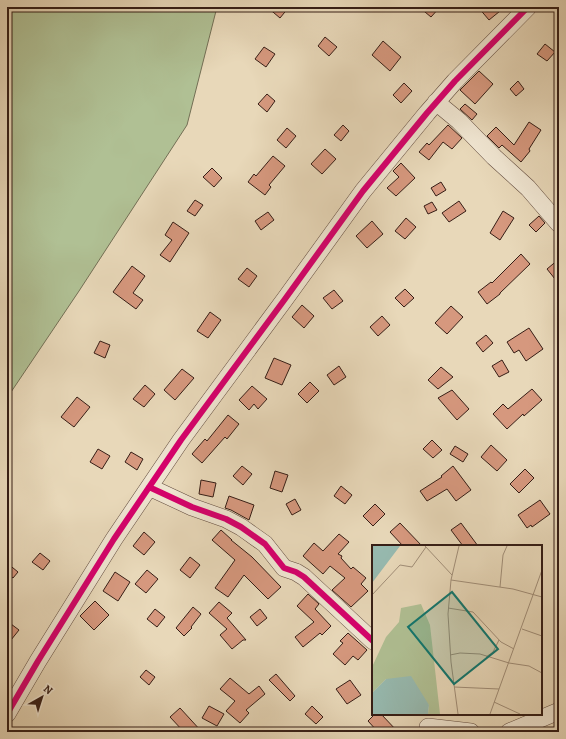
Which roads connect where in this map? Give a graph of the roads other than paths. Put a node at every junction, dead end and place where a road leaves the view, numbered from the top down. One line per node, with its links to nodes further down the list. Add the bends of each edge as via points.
1 (528, 7): 2 (street)
2 (436, 102): 3 (street, via 528,188); 4 (street, via 363,191)
3 (559, 224)
4 (149, 487): 5 (street, via 192,508 226,519 241,527 265,544 284,568 304,577); 7 (street, via 114,539)
5 (372, 640)
6 (559, 711): 10 (street)
7 (7, 714)
8 (426, 724): 9 (street)
9 (471, 732)
10 (509, 732)

